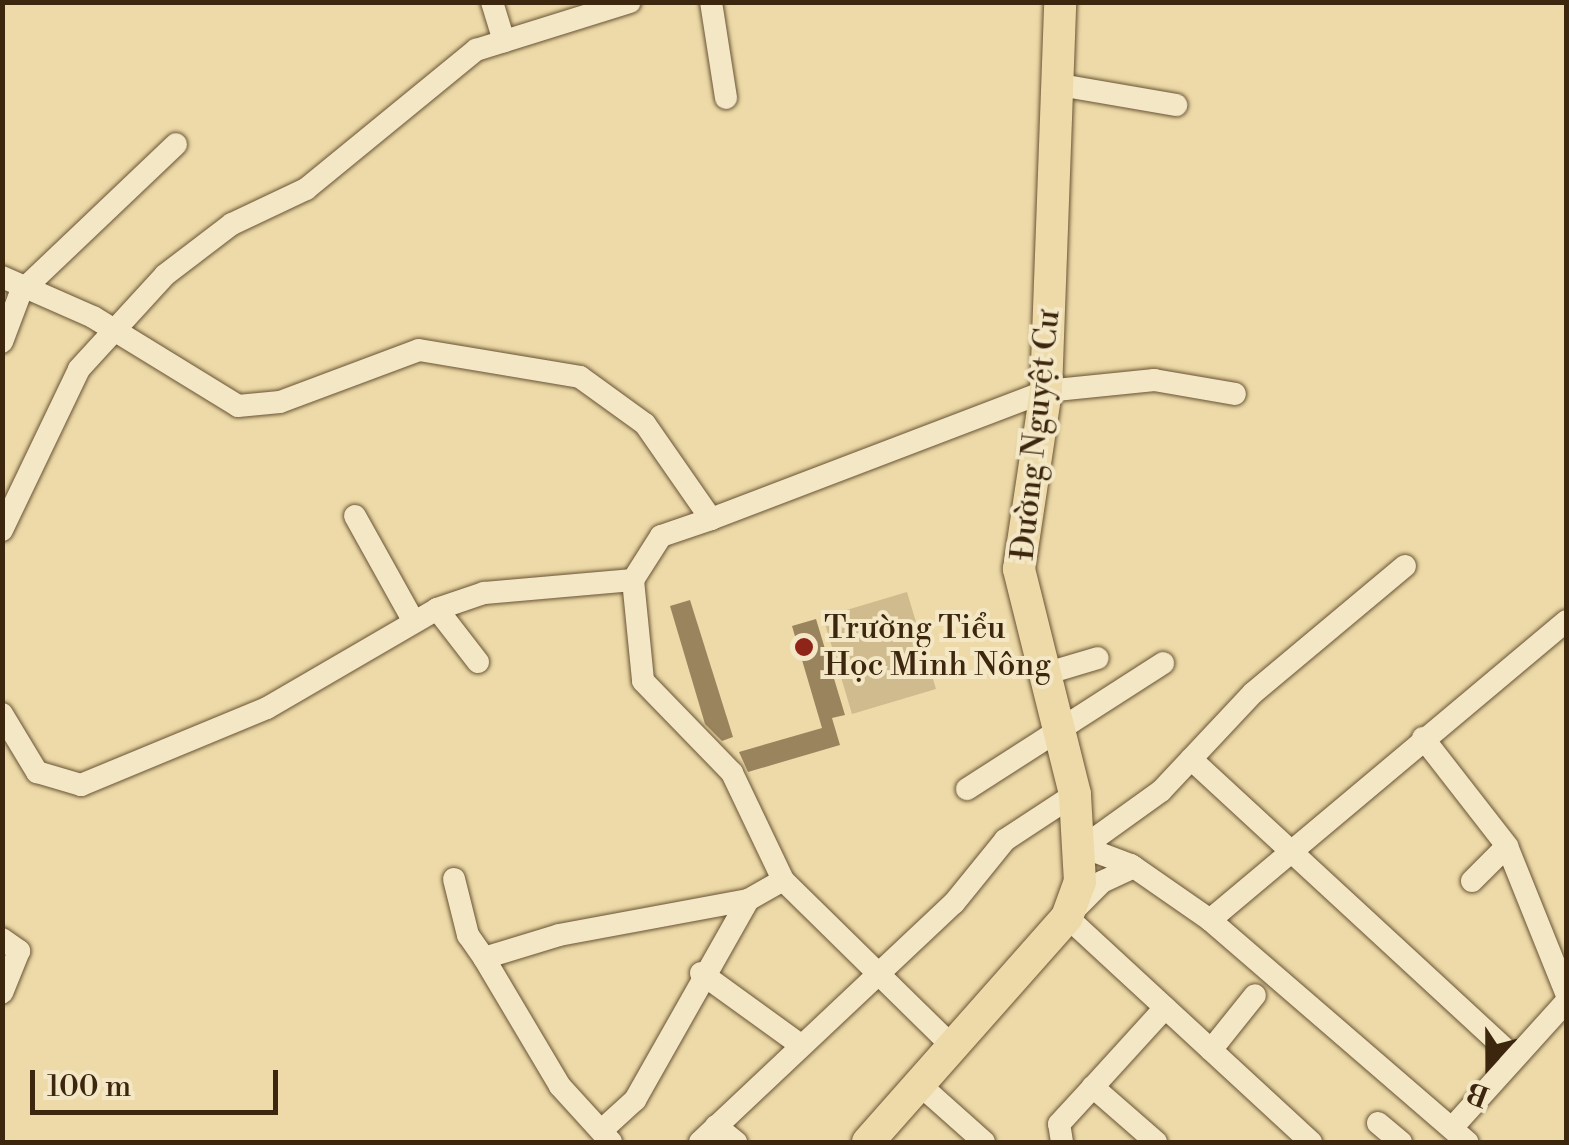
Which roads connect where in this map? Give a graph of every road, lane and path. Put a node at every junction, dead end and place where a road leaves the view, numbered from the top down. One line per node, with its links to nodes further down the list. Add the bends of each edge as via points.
1 (492, 2): 5 (street)
2 (630, 2): 5 (street)
3 (711, 2): 7 (street)
4 (1060, 2): 6 (highway, Đường Nguyệt Cư)
5 (504, 41): 11 (street, via 476,50 284,204 232,224)
6 (1060, 85): 8 (street); 13 (highway, Đường Nguyệt Cư)
7 (726, 98)
8 (1176, 106)
9 (176, 144): 10 (street)
10 (17, 283): 11 (street); 12 (street)
11 (110, 330): 16 (street, via 220,400 250,408 419,350 556,369 598,386 645,424); 17 (street, via 79,369)
12 (2, 342)
13 (1046, 391): 14 (street, via 1154,380); 16 (street); 26 (highway, Đường Nguyệt Cư, via 1020,536)
14 (1235, 394)
15 (355, 516): 21 (street)
16 (711, 519): 19 (street, via 662,536)
17 (2, 530)
18 (1406, 566): 30 (street, via 1253,693)
19 (633, 580): 20 (street, via 484,593); 38 (street, via 644,681 732,773)
20 (438, 609): 21 (street); 24 (street)
21 (413, 620): 27 (street, via 267,708 81,784 37,772)
22 (1566, 621): 29 (street)
23 (1098, 658): 26 (street)
24 (478, 662)
25 (1163, 664): 28 (street)
26 (1041, 675): 28 (highway, Đường Nguyệt Cư)
27 (2, 714)
28 (1058, 734): 31 (street); 32 (highway, Đường Nguyệt Cư)
29 (1423, 738): 34 (street); 35 (street)
30 (1190, 760): 33 (street, via 1122,824); 35 (street)
31 (967, 789)
32 (1075, 794): 33 (highway, Đường Nguyệt Cư); 46 (street, via 1005,840)
33 (1082, 846): 36 (street); 41 (highway, Đường Nguyệt Cư)
34 (1507, 846): 39 (street); 48 (street)
35 (1290, 852): 42 (street); 55 (street)
36 (1134, 867): 41 (street, via 1102,882); 42 (street)
37 (454, 880): 44 (street, via 468,936)
38 (782, 880): 40 (street); 46 (street)
39 (1472, 881)
40 (748, 900): 44 (street, via 560,934); 45 (street)
41 (1067, 917): 51 (street); 53 (highway)
42 (1210, 920): 60 (street)
43 (2, 939): 47 (street, via 19,951)
44 (484, 958): 61 (street, via 560,1086)
45 (702, 972): 52 (street); 61 (street, via 635,1100)
46 (879, 972): 52 (street); 53 (street)
47 (2, 993)
48 (1566, 993)
49 (1255, 994): 54 (street)
50 (1566, 1002): 55 (street)
51 (1165, 1008): 54 (street); 57 (street)
52 (799, 1044): 59 (street)
53 (951, 1045): 56 (highway)
54 (1211, 1050): 67 (street)
55 (1514, 1056): 60 (street)
56 (919, 1084): 63 (highway); 64 (street)
57 (1093, 1088): 65 (street, via 1059,1124); 66 (street)
58 (1378, 1123): 68 (street)
59 (708, 1134): 62 (street)
60 (1460, 1135)
61 (607, 1136)
62 (736, 1142)
63 (868, 1142)
64 (984, 1142)
65 (1062, 1142)
66 (1156, 1142)
67 (1311, 1142)
68 (1402, 1142)

